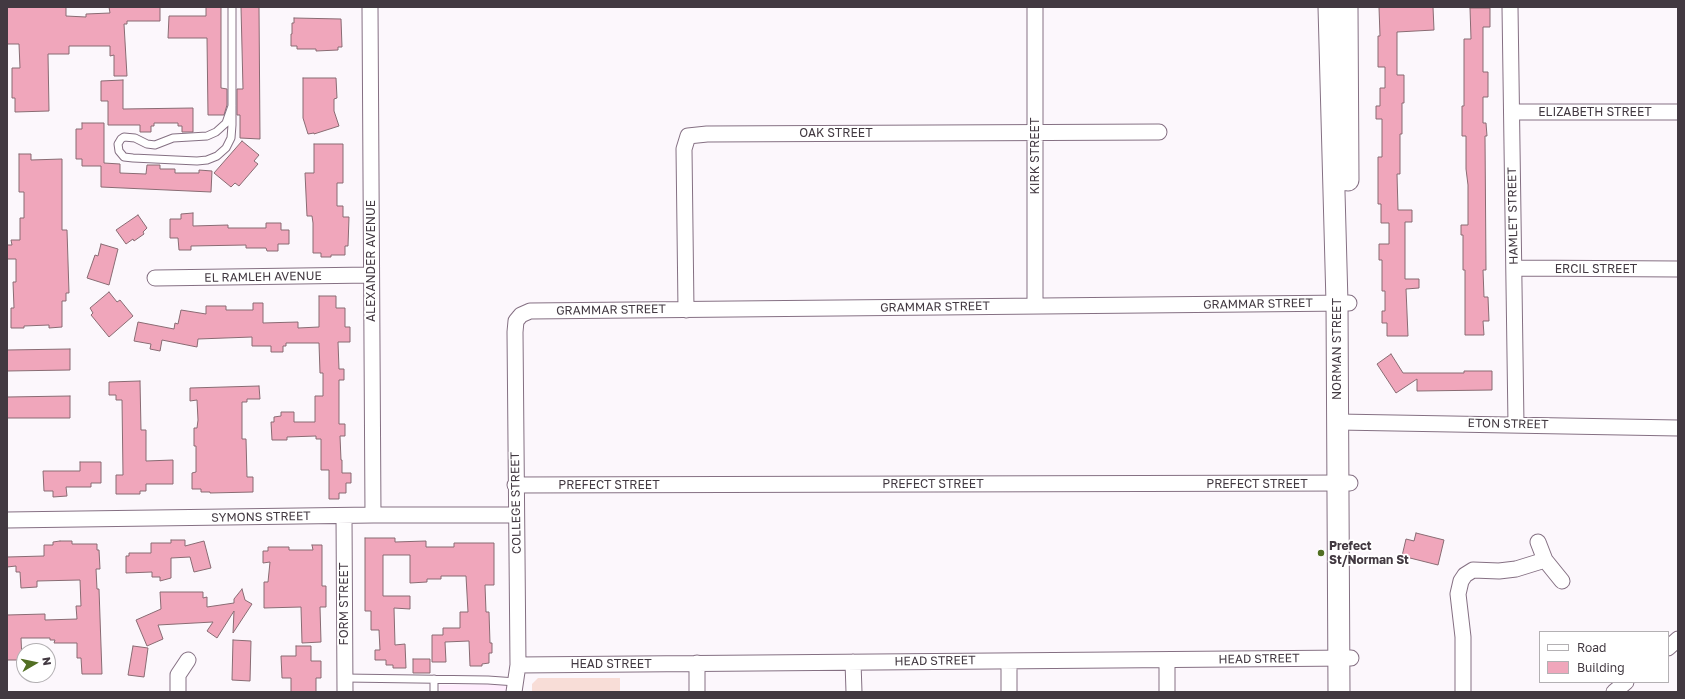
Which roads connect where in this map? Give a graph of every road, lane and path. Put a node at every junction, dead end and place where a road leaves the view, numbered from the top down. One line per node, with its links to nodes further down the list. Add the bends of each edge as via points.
1 (232, 7): 7 (lane)
2 (370, 7): 14 (street, ALEXANDER AVENUE)
3 (1035, 7): 10 (street, KIRK STREET)
4 (1329, 7): 16 (main road, NORMAN STREET)
5 (1347, 7): 16 (main road, NORMAN STREET)
6 (1510, 7): 8 (street, HAMLET STREET)
7 (232, 106): 7 (lane, via 229,144 217,156 207,160 133,158 124,157 119,151 118,144 124,137 155,145 173,138 208,136 226,123)
8 (1512, 112): 9 (street, ELIZABETH STREET); 12 (street, HAMLET STREET)
9 (1678, 112)
10 (1036, 131): 11 (street, OAK STREET); 17 (street, KIRK STREET); 18 (street, OAK STREET, via 684,133)
11 (1159, 132)
12 (1514, 268): 13 (street, ERCIL STREET); 21 (street, HAMLET STREET)
13 (1678, 269)
14 (371, 276): 15 (street, EL RAMLEH AVENUE); 25 (street, ALEXANDER AVENUE)
15 (154, 278)
16 (1343, 303): 17 (street, GRAMMAR STREET); 20 (main road, NORMAN STREET)
17 (1035, 306): 18 (street, GRAMMAR STREET)
18 (686, 310): 19 (street, GRAMMAR STREET, via 530,311)
19 (521, 315): 24 (street, COLLEGE STREET, via 516,321 515,332)
20 (1344, 422): 21 (street, ETON STREET); 23 (main road, NORMAN STREET)
21 (1516, 424): 22 (street, ETON STREET)
22 (1678, 428)
23 (1344, 483): 24 (street, PREFECT STREET); 34 (main road, NORMAN STREET)
24 (515, 485): 26 (street, COLLEGE STREET)
25 (373, 515): 26 (street, SYMONS STREET); 27 (street, SYMONS STREET)
26 (516, 515): 40 (street, COLLEGE STREET)
27 (344, 516): 28 (street, SYMONS STREET); 43 (street, FORM STREET)
28 (7, 520)
29 (1538, 542): 30 (street)
30 (1545, 560): 31 (street); 53 (street, via 1516,569 1473,570 1461,581 1458,594 1463,637)
31 (1562, 581)
32 (1678, 639): 33 (street)
33 (1669, 647)
34 (1346, 658): 36 (street, HEAD STREET); 51 (main road, NORMAN STREET); 52 (main road, NORMAN STREET)
35 (188, 660): 45 (street, via 178,675)
36 (1167, 660): 37 (street, HEAD STREET); 50 (street)
37 (1009, 661): 38 (street, HEAD STREET); 49 (street)
38 (853, 662): 39 (street, HEAD STREET); 48 (street)
39 (697, 663): 40 (street, HEAD STREET); 47 (street)
40 (518, 665): 44 (street, COLLEGE STREET)
41 (434, 679): 43 (lane); 44 (lane); 46 (lane)
42 (1625, 683): 54 (street)
43 (345, 685)
44 (515, 687)
45 (178, 692)
46 (434, 692)
47 (697, 692)
48 (854, 692)
49 (1009, 692)
50 (1167, 692)
51 (1339, 692)
52 (1352, 692)
53 (1463, 692)
54 (1614, 692)

